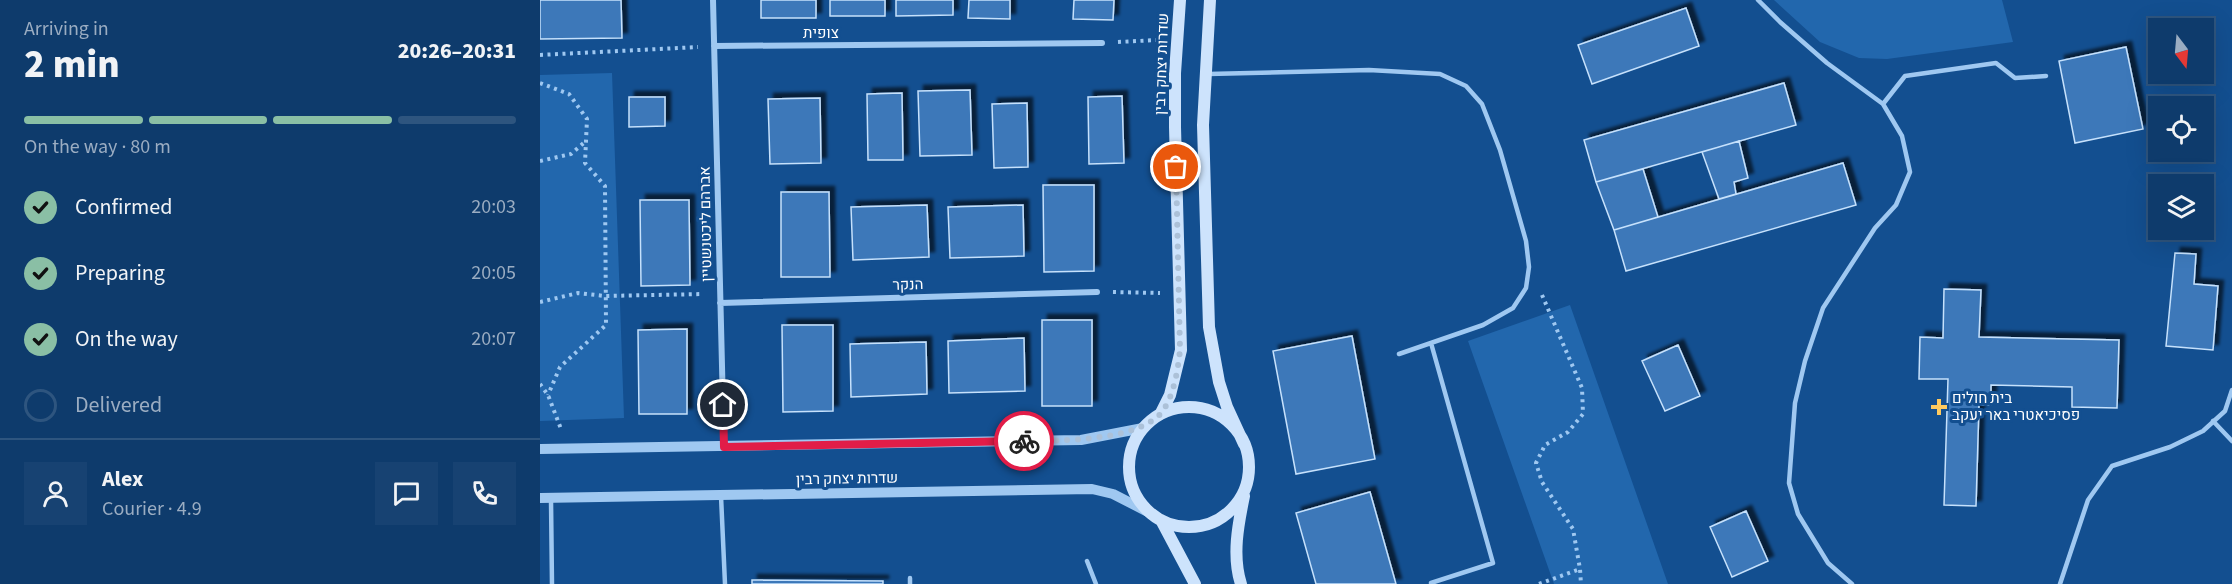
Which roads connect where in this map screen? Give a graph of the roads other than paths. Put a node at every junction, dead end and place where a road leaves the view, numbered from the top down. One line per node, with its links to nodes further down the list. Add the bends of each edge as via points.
1 (713, 0): 6 (street, אברהם ליכטנשטיין)
2 (1180, 0): 15 (main road, שדרות יצחק רבין, via 1175,73 1180,350 1170,395)
3 (1210, 0): 7 (main road)
4 (1758, 0): 9 (lane, via 1827,63)
5 (1102, 43): 6 (street, צופית)
6 (714, 46): 11 (street, אברהם ליכטנשטיין)
7 (1206, 74): 12 (lane, via 1417,71 1440,74 1466,86 1482,104 1500,150 1526,241 1526,288 1513,308 1483,325); 19 (main road, via 1203,125 1209,327 1219,382)
8 (2046, 76): 9 (lane, via 2015,78 1996,63 1905,76)
9 (1883, 104): 34 (lane, via 1902,136 1910,172 1896,205 1875,228 1823,308 1795,403 1789,483 1798,514 1828,563)
10 (1097, 292): 11 (street, הנקר)
11 (720, 303): 20 (street, אברהם ליכטנשטיין)
12 (1431, 343): 13 (lane); 28 (lane, via 1493,563)
13 (1399, 354)
14 (2232, 390): 16 (lane, via 2225,411)
15 (1161, 413): 17 (main road); 19 (main road, via 1180,407 1200,408 1219,415 1234,427)
16 (2213, 422): 18 (lane); 35 (lane, via 2204,431 2170,447 2112,466 2088,500)
17 (1143, 428): 20 (street, via 1081,440); 25 (main road, via 1128,462 1130,481)
18 (2232, 441)
19 (1244, 444): 22 (main road)
20 (724, 447): 21 (street)
21 (540, 450)
22 (1248, 474): 26 (main road, via 1236,504 1209,523 1177,525); 33 (main road, via 1236,545)
23 (721, 496): 24 (street, שדרות יצחק רבין); 25 (street, שדרות יצחק רבין, via 1092,489 1113,494); 30 (lane)
24 (545, 498): 29 (lane)
25 (1150, 513): 26 (main road)
26 (1161, 520): 32 (main road)
27 (1087, 561): 31 (lane)
28 (1431, 583)
29 (552, 584)
30 (725, 584)
31 (1096, 584)
32 (1195, 584)
33 (1241, 584)
34 (1852, 584)
35 (2060, 584)

